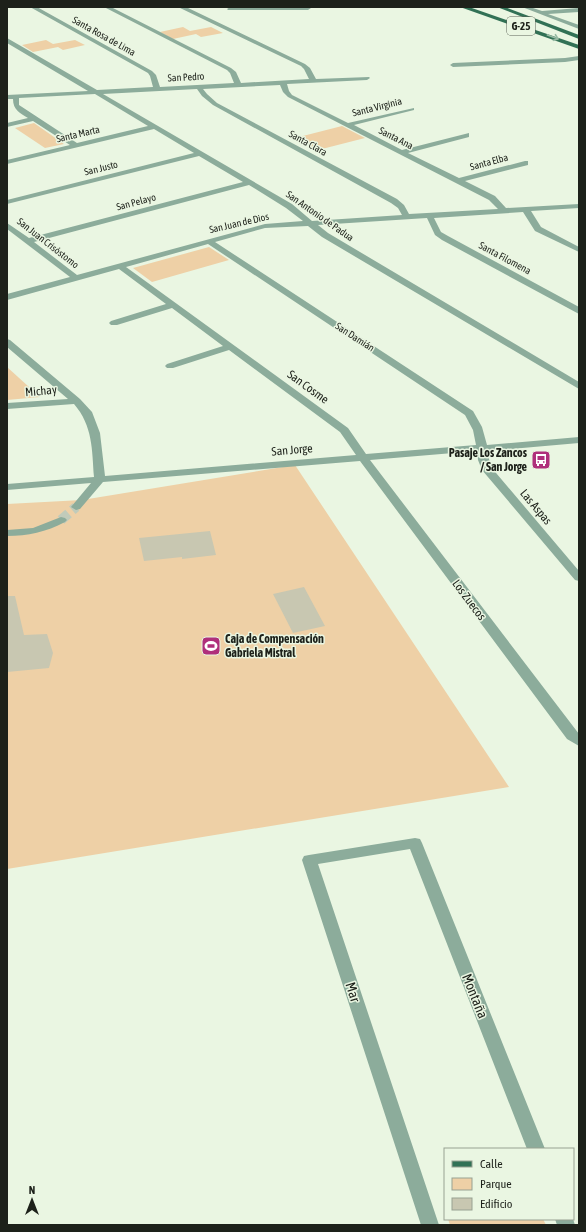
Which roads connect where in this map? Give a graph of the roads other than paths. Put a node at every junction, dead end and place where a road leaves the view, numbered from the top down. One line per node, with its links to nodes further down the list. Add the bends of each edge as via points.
1 (33, 7): 24 (street, Santa Rosa de Lima, via 150,72)
2 (107, 7): 22 (street, via 229,69)
3 (181, 7): 20 (street, via 303,65)
4 (463, 7): 16 (main road, G-25, one-way to 16)
5 (500, 7): 11 (main road, G-25)
6 (525, 7): 12 (street)
7 (250, 8): 8 (street); 9 (street)
8 (308, 8)
9 (230, 9)
10 (579, 10): 12 (street)
11 (512, 11): 12 (main road); 14 (main road, G-25)
12 (539, 12): 13 (street)
13 (579, 27)
14 (579, 37)
15 (7, 40): 25 (street, San Antonio de Padua)
16 (579, 47)
17 (579, 58): 18 (street)
18 (453, 65)
19 (367, 78): 20 (street, San Pedro)
20 (313, 80): 21 (street, San Pedro)
21 (283, 82): 22 (street, San Pedro); 31 (street, Santa Ana, via 290,96)
22 (238, 84): 23 (street, San Pedro)
23 (199, 87): 24 (street, San Pedro); 46 (street, Santa Clara, via 215,104 394,201)
24 (157, 89): 25 (street, San Pedro)
25 (96, 92): 26 (street, San Pedro); 32 (street, San Antonio de Padua)
26 (16, 96): 27 (street, San Pedro); 29 (street, via 17,107)
27 (7, 97)
28 (412, 109): 31 (street, Santa Virginia)
29 (34, 119): 30 (street); 34 (street)
30 (7, 125)
31 (347, 125): 35 (street, Santa Ana)
32 (154, 126): 34 (street, Santa Marta); 36 (street, San Antonio de Padua)
33 (466, 135): 35 (street)
34 (75, 146): 37 (street, Santa Marta)
35 (401, 152): 39 (street, Santa Ana)
36 (200, 154): 40 (street, San Antonio de Padua); 41 (street, San Justo)
37 (7, 162)
38 (525, 163): 39 (street, Santa Elba)
39 (458, 181): 44 (street, Santa Ana, via 492,198)
40 (250, 183): 47 (street, San Antonio de Padua, via 289,206); 49 (street, San Pelayo)
41 (7, 202)
42 (579, 206): 43 (street, San Juan de Dios)
43 (525, 209): 44 (street, San Juan de Dios); 51 (street, via 538,228)
44 (504, 211): 45 (street, San Juan de Dios)
45 (429, 215): 46 (street, San Juan de Dios); 56 (street, Santa Filomena, via 438,233 445,238)
46 (407, 217): 47 (street, San Juan de Dios)
47 (310, 223): 50 (street, San Juan de Dios, via 259,228); 61 (street, San Antonio de Padua, via 325,235)
48 (7, 225): 49 (street, San Juan Crisóstomo)
49 (28, 241): 53 (street, San Juan Crisóstomo)
50 (208, 241): 52 (street, San Juan de Dios); 65 (street, San Damián, via 464,409 475,422)
51 (579, 250)
52 (120, 266): 53 (street, San Juan de Dios); 55 (street, San Cosme)
53 (76, 278): 54 (street, San Juan de Dios)
54 (7, 297)
55 (174, 305): 57 (street); 59 (street, San Cosme)
56 (579, 311)
57 (114, 323)
58 (7, 342): 62 (street)
59 (230, 347): 60 (street); 66 (street, San Cosme, via 337,424)
60 (170, 366)
61 (579, 386)
62 (77, 401): 63 (street, Michay); 67 (street, via 92,423)
63 (7, 406)
64 (578, 441): 65 (street, San Jorge)
65 (481, 448): 66 (street, San Jorge); 72 (street, Las Aspas, via 486,468)
66 (362, 457): 67 (street, San Jorge); 73 (street, Los Zuecos, via 572,736)
67 (100, 479): 68 (street, San Jorge); 69 (street)
68 (7, 487)
69 (76, 507)
70 (61, 520): 71 (street, via 41,530)
71 (7, 533)
72 (579, 578)
73 (579, 741)
74 (415, 843): 75 (street, Montaña); 76 (street, Mar, via 309,860)
75 (536, 1148)
76 (430, 1225)

